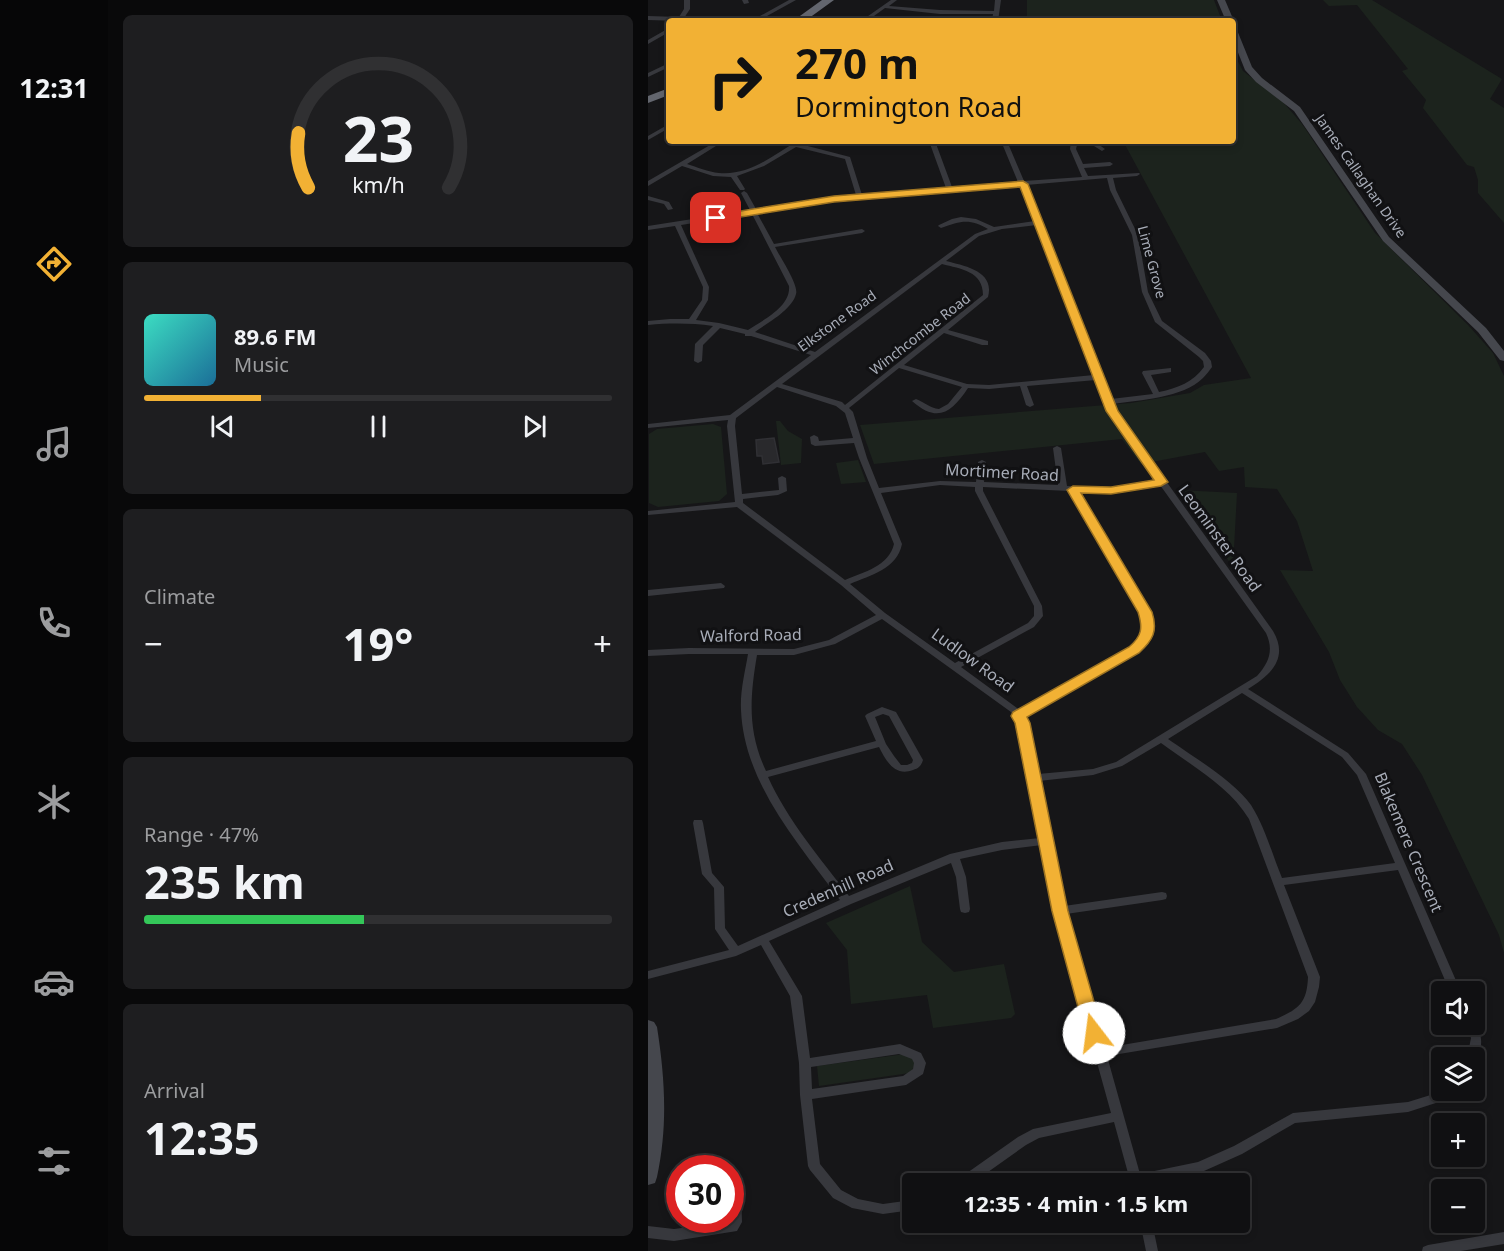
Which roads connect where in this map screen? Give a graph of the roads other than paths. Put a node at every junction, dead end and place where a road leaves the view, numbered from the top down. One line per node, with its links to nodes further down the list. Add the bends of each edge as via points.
1 (687, 0): 12 (street)
2 (793, 0): 13 (street)
3 (829, 0): 14 (highway)
4 (843, 0): 15 (highway)
5 (894, 0): 8 (street)
6 (998, 0): 10 (street)
7 (1221, 0): 19 (street)
8 (886, 7): 9 (street); 16 (street)
9 (940, 12): 10 (street); 17 (street)
10 (997, 13): 18 (street)
11 (648, 18): 20 (street)
12 (681, 18)
13 (760, 18)
14 (802, 18)
15 (817, 18)
16 (869, 18)
17 (937, 18)
18 (996, 18)
19 (1229, 18)
20 (666, 19)
21 (666, 32): 22 (street)
22 (661, 36): 23 (street); 25 (street)
23 (666, 37)
24 (1236, 38): 71 (street, James Callaghan Drive, via 1248,68 1297,109 1386,239 1482,330)
25 (648, 42)
26 (666, 66): 27 (street)
27 (648, 75)
28 (666, 85): 29 (highway)
29 (648, 92)
30 (666, 92): 31 (highway)
31 (648, 100)
32 (666, 128): 33 (street)
33 (648, 138)
34 (716, 144): 42 (street)
35 (796, 144): 45 (street, via 758,167)
36 (801, 144): 52 (street, via 849,158)
37 (933, 144): 51 (street)
38 (1005, 144): 50 (street, Leominster Road)
39 (1074, 144): 44 (street)
40 (1095, 144): 41 (street)
41 (1102, 149)
42 (681, 164): 45 (street); 49 (street)
43 (1110, 164): 44 (street)
44 (1080, 166): 48 (street)
45 (734, 174): 55 (street)
46 (1137, 174): 47 (street)
47 (1110, 177): 48 (street); 79 (street, Lime Grove, via 1135,235 1145,292 1159,322 1207,361 1206,371 1199,377 1181,389)
48 (1086, 179): 50 (street)
49 (648, 184)
50 (1023, 184): 51 (street); 56 (street, Leominster Road)
51 (950, 190): 52 (street)
52 (860, 197): 55 (street)
53 (648, 198): 54 (street, via 667,202)
54 (670, 209)
55 (754, 212): 57 (street); 62 (street)
56 (1039, 223): 60 (street, Elkstone Road); 75 (street, Leominster Road)
57 (677, 224): 59 (street); 64 (street, via 706,287 705,300)
58 (941, 226): 60 (street, via 965,219 977,220)
59 (648, 228)
60 (993, 229): 63 (street, Elkstone Road, via 977,235)
61 (862, 231): 62 (street)
62 (772, 246): 68 (street, via 793,294 785,307)
63 (940, 262): 67 (street, Winchcombe Road, via 974,272 988,287 986,297); 70 (street, Elkstone Road)
64 (692, 320): 65 (street); 66 (street)
65 (648, 323)
66 (719, 325): 68 (street); 72 (street, via 699,344)
67 (944, 331): 69 (street); 73 (street, Winchcombe Road)
68 (748, 334): 70 (street)
69 (985, 342)
70 (815, 354): 76 (street, Elkstone Road)
71 (1504, 358)
72 (698, 361)
73 (898, 366): 78 (street); 83 (street, Winchcombe Road)
74 (1168, 370): 79 (street, via 1146,373)
75 (1099, 377): 77 (street); 81 (street, Leominster Road)
76 (774, 384): 83 (street); 84 (street, Elkstone Road)
77 (1023, 384): 78 (street); 82 (street)
78 (966, 386): 80 (street, via 945,411 927,410)
79 (1157, 395): 81 (street, Lime Grove)
80 (916, 402)
81 (1109, 402): 91 (street, Leominster Road)
82 (1030, 405)
83 (845, 408): 87 (street)
84 (732, 417): 85 (street); 95 (street)
85 (648, 426)
86 (814, 437): 87 (street, via 815,444)
87 (858, 440): 94 (street)
88 (1057, 448): 93 (street)
89 (982, 462): 92 (street)
90 (782, 478): 95 (street, via 783,490 778,493)
91 (1161, 482): 93 (street, Mortimer Road, via 1111,490); 104 (street, Leominster Road, via 1272,637 1272,665)
92 (981, 486): 93 (street, Mortimer Road); 94 (street, Mortimer Road, via 940,483); 103 (street, via 979,491 1038,606 1039,616)
93 (1068, 489): 105 (street, via 1145,612 1148,633 1134,650)
94 (877, 491): 97 (street, via 898,550 889,563)
95 (738, 500): 96 (street); 97 (street, Ludlow Road)
96 (648, 513)
97 (844, 583): 100 (street, Ludlow Road)
98 (720, 586): 99 (street)
99 (648, 593)
100 (882, 615): 101 (street, Walford Road, via 816,648); 103 (street, Ludlow Road)
101 (753, 652): 102 (street, Walford Road); 108 (street, via 746,710)
102 (648, 653)
103 (955, 667): 105 (street, Ludlow Road)
104 (1243, 690): 106 (street, Leominster Road); 113 (street, Blakemere Crescent, via 1354,764)
105 (1018, 716): 109 (street, Ludlow Road, via 1023,723)
106 (1162, 739): 109 (street, Leominster Road, via 1131,759 1100,770); 114 (street, via 1233,791 1246,806)
107 (882, 743): 107 (street, via 870,716 882,710 893,714 918,760 916,765 901,769 895,766); 108 (street)
108 (762, 776): 116 (street, via 777,805)
109 (1033, 778): 111 (street, Ludlow Road)
110 (698, 823): 120 (street, via 707,874 719,887 720,929)
111 (1044, 841): 112 (street, Credenhill Road); 118 (street, Ludlow Road)
112 (954, 856): 116 (street, Credenhill Road); 117 (street)
113 (1400, 866): 114 (street); 122 (street, Blakemere Crescent)
114 (1277, 882): 124 (street, via 1314,977 1314,993 1308,1005 1277,1023)
115 (1162, 896): 118 (street)
116 (847, 901): 119 (street, Credenhill Road)
117 (965, 909)
118 (1060, 911): 124 (street, Ludlow Road)
119 (763, 940): 120 (street, Credenhill Road); 125 (street, via 795,996)
120 (736, 952): 121 (street, Credenhill Road)
121 (648, 975)
122 (1451, 981)
123 (648, 1027): 132 (street, via 656,1106)
124 (1100, 1053): 128 (street, Ludlow Road)
125 (806, 1063): 126 (street); 126 (street, via 900,1049 917,1056 920,1063 919,1071 906,1080)
126 (806, 1095): 133 (street, via 814,1166 837,1194 856,1204 883,1209)
127 (1431, 1100): 131 (street, via 1408,1107 1293,1118 1238,1150 1200,1167)
128 (1116, 1117): 129 (street, via 1036,1133); 130 (street, Ludlow Road)
129 (977, 1173)
130 (1133, 1173)
131 (1174, 1173)
132 (648, 1177)
133 (902, 1206)
134 (648, 1232): 135 (street)
135 (688, 1233)
136 (1148, 1233): 138 (street)
137 (1504, 1238): 139 (street)
138 (1152, 1251)
139 (1428, 1251)

